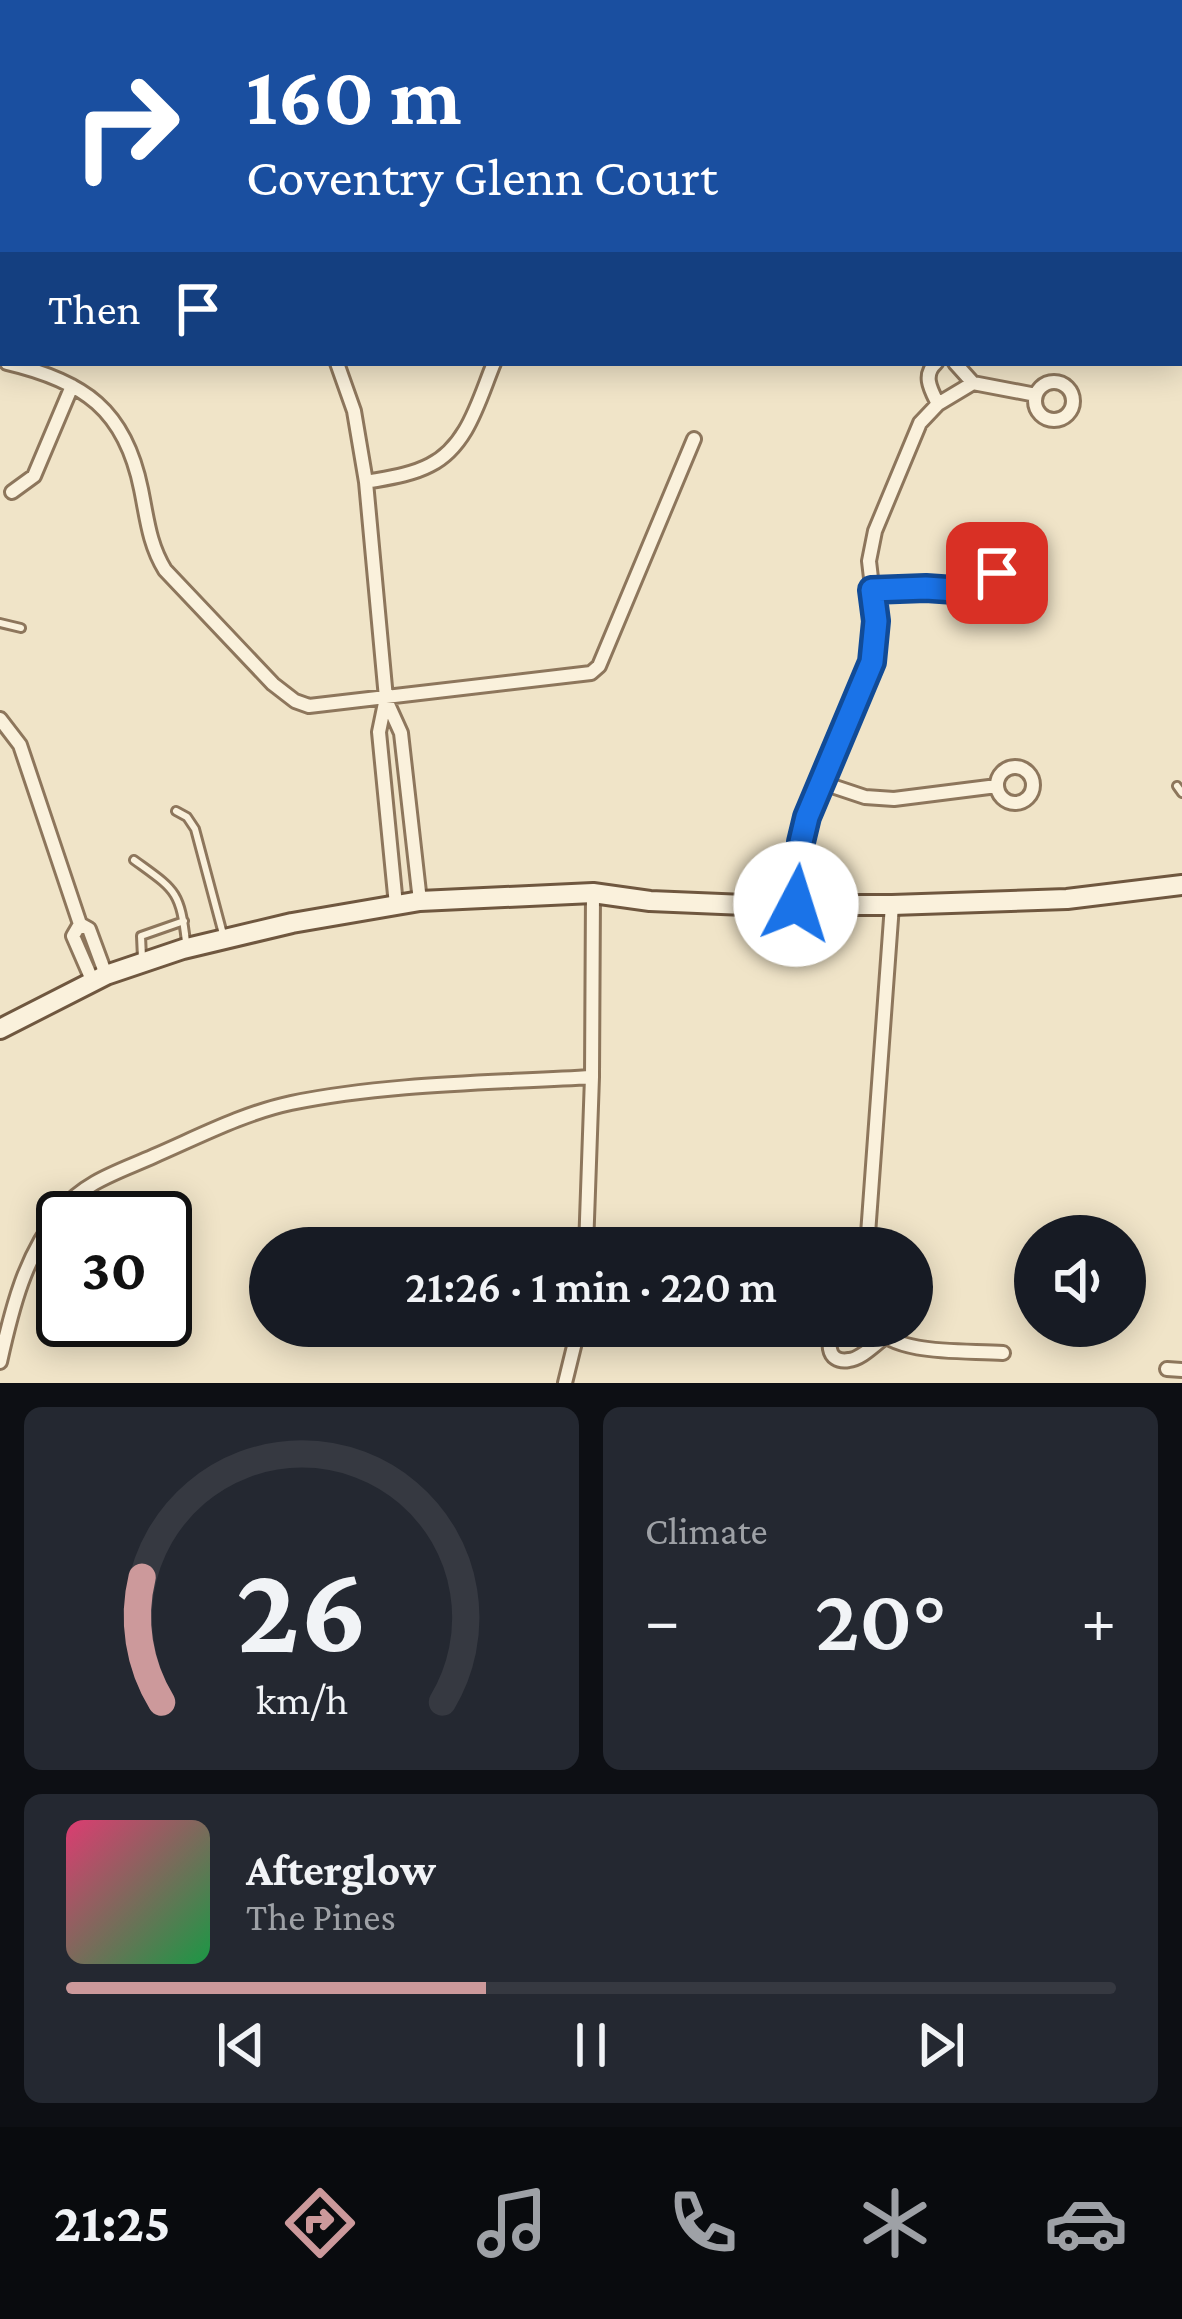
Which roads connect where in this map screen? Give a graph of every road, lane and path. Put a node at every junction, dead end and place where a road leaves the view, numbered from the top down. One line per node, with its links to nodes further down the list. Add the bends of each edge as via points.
1 (20, 366): 7 (street)
2 (338, 366): 11 (street)
3 (493, 366): 11 (street, via 464,434 442,456)
4 (933, 366): 9 (street, via 928,380)
5 (958, 366): 6 (street)
6 (973, 383): 8 (street); 9 (street)
7 (72, 386): 12 (street, via 34,476); 17 (street, via 99,402 123,432 164,570 273,684 309,706)
8 (1036, 395)
9 (938, 404): 13 (street, via 920,423 874,531)
10 (694, 439): 17 (street, via 591,673)
11 (366, 482): 17 (street)
12 (12, 492)
13 (872, 590): 14 (street); 19 (street, via 872,662)
14 (983, 592)
15 (0, 623): 16 (lane)
16 (21, 628)
17 (386, 698): 25 (street, via 401,733); 27 (street, via 380,732)
18 (0, 719): 33 (street, via 20,745 80,924 74,936)
19 (820, 782): 20 (street, via 894,799); 26 (street, via 801,842)
20 (997, 786)
21 (176, 811): 30 (lane, via 195,829)
22 (134, 860): 29 (lane, via 173,890)
23 (1182, 886): 28 (main road)
24 (593, 893): 25 (main road); 26 (main road); 35 (street)
25 (420, 901): 27 (main road)
26 (796, 904): 28 (main road)
27 (396, 905): 30 (main road)
28 (892, 905): 37 (street)
29 (184, 922): 31 (lane); 32 (lane, via 141,936)
30 (224, 937): 31 (main road)
31 (187, 948): 32 (main road)
32 (142, 963): 33 (main road)
33 (99, 978): 34 (main road)
34 (0, 1028)
35 (592, 1077): 36 (street); 43 (street, via 290,1103 93,1182 61,1210 31,1256)
36 (587, 1227)
37 (869, 1227)
38 (574, 1347): 44 (street)
39 (828, 1347): 40 (street, via 841,1360)
40 (871, 1347)
41 (925, 1347): 42 (street)
42 (1003, 1353)
43 (0, 1362)
44 (566, 1383)

